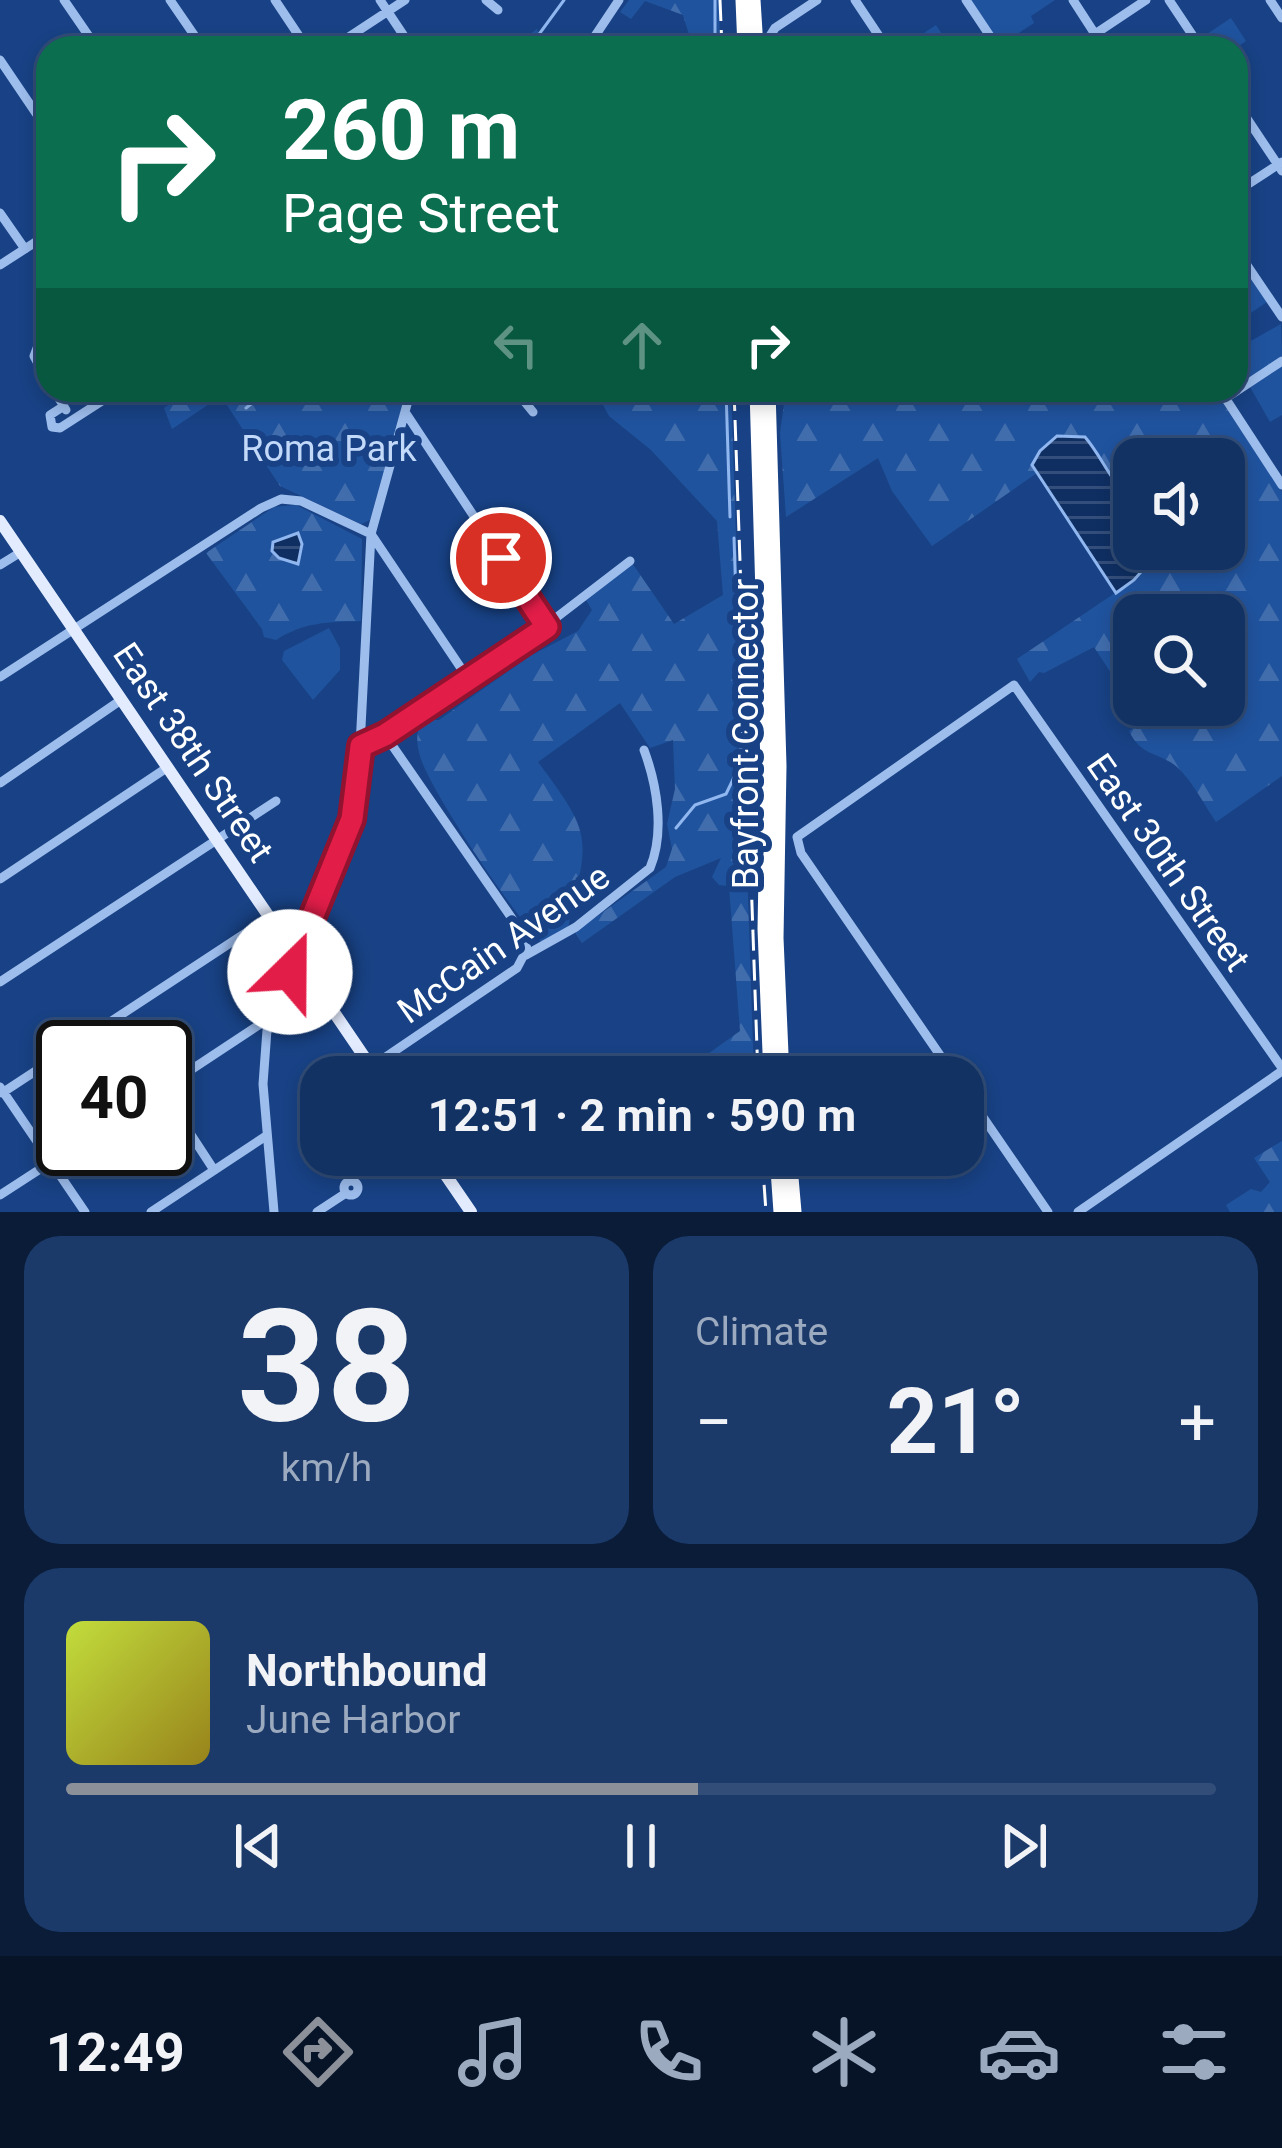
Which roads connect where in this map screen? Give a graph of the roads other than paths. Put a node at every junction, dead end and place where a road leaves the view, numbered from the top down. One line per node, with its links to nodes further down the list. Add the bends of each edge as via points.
1 (64, 0): 21 (street)
2 (170, 0): 22 (street)
3 (275, 0): 23 (street)
4 (380, 0): 18 (street)
5 (405, 0): 18 (street)
6 (486, 0): 17 (street)
7 (619, 0): 26 (street)
8 (742, 0): 27 (highway)
9 (753, 0): 28 (highway)
10 (817, 0): 29 (street)
11 (855, 0): 30 (street)
12 (966, 0): 31 (street)
13 (1073, 0): 20 (street)
14 (1146, 0): 20 (street)
15 (1169, 0): 33 (street)
16 (1270, 0): 19 (street)
17 (498, 10)
18 (387, 11): 24 (street); 25 (street)
19 (1282, 18)
20 (1095, 34): 32 (street)
21 (89, 36)
22 (195, 36)
23 (299, 36)
24 (350, 36)
25 (404, 36)
26 (595, 36)
27 (744, 36)
28 (755, 36)
29 (770, 36)
30 (879, 36)
31 (990, 36)
32 (1092, 36)
33 (1193, 36)
34 (0, 60): 35 (street)
35 (36, 113)
36 (1248, 119): 37 (street)
37 (1280, 166): 38 (street)
38 (1248, 185)
39 (0, 213): 41 (street)
40 (36, 242): 41 (street)
41 (25, 249): 42 (street)
42 (0, 265)
43 (1248, 266): 44 (street)
44 (1282, 317)
45 (1282, 361): 46 (street)
46 (1248, 380)
47 (61, 402): 54 (street)
48 (100, 402): 57 (street)
49 (408, 402): 55 (street)
50 (525, 402): 56 (street)
51 (757, 402): 87 (highway, Bayfront Connector)
52 (768, 402): 88 (highway, Bayfront Connector)
53 (1228, 402): 59 (street)
54 (64, 406): 57 (street); 57 (street, via 49,423 58,429)
55 (405, 412): 62 (street); 66 (street)
56 (533, 412)
57 (72, 420)
58 (1282, 460): 59 (street)
59 (1270, 467): 60 (street)
60 (1282, 485)
61 (0, 521): 63 (main road, East 38th Street)
62 (371, 534): 67 (street, via 307,502 281,499); 69 (street); 72 (street)
63 (21, 552): 65 (street); 67 (main road, East 38th Street)
64 (630, 561): 66 (street)
65 (0, 566)
66 (547, 627): 69 (street)
67 (74, 629): 68 (street); 70 (main road, East 38th Street)
68 (0, 677)
69 (469, 680): 71 (street)
70 (122, 700): 74 (main road, East 38th Street); 75 (street)
71 (385, 735): 72 (street); 81 (street, via 522,933)
72 (361, 746): 80 (street, via 352,819)
73 (644, 750): 81 (street, McCain Avenue, via 657,809 650,868)
74 (168, 767): 77 (main road, East 38th Street); 78 (street)
75 (0, 783)
76 (275, 801): 77 (street)
77 (217, 839): 79 (main road, East 38th Street); 82 (street)
78 (0, 879)
79 (270, 917): 80 (main road, East 38th Street); 84 (street)
80 (296, 956): 83 (street); 85 (main road, East 38th Street)
81 (526, 956): 86 (street, McCain Avenue)
82 (0, 982)
83 (271, 1017): 92 (street); 96 (street, via 263,1060)
84 (112, 1020)
85 (364, 1056)
86 (397, 1056)
87 (770, 1056)
88 (781, 1056)
89 (941, 1056): 91 (street, East 30th Street, via 797,837 1014,685)
90 (36, 1070): 93 (street)
91 (1282, 1070): 114 (street)
92 (192, 1072)
93 (1, 1091): 97 (street)
94 (984, 1119): 113 (street)
95 (192, 1135): 98 (street)
96 (266, 1136): 98 (street); 108 (street)
97 (36, 1140)
98 (214, 1170): 107 (street)
99 (36, 1172): 105 (street)
100 (61, 1176): 106 (street)
101 (446, 1176): 110 (main road)
102 (779, 1176): 111 (highway)
103 (791, 1176): 112 (highway)
104 (346, 1192): 109 (street)
105 (0, 1196)
106 (85, 1212)
107 (151, 1212)
108 (274, 1212)
109 (317, 1212)
110 (471, 1212)
111 (782, 1212)
112 (794, 1212)
113 (1048, 1212)
114 (1078, 1212)

